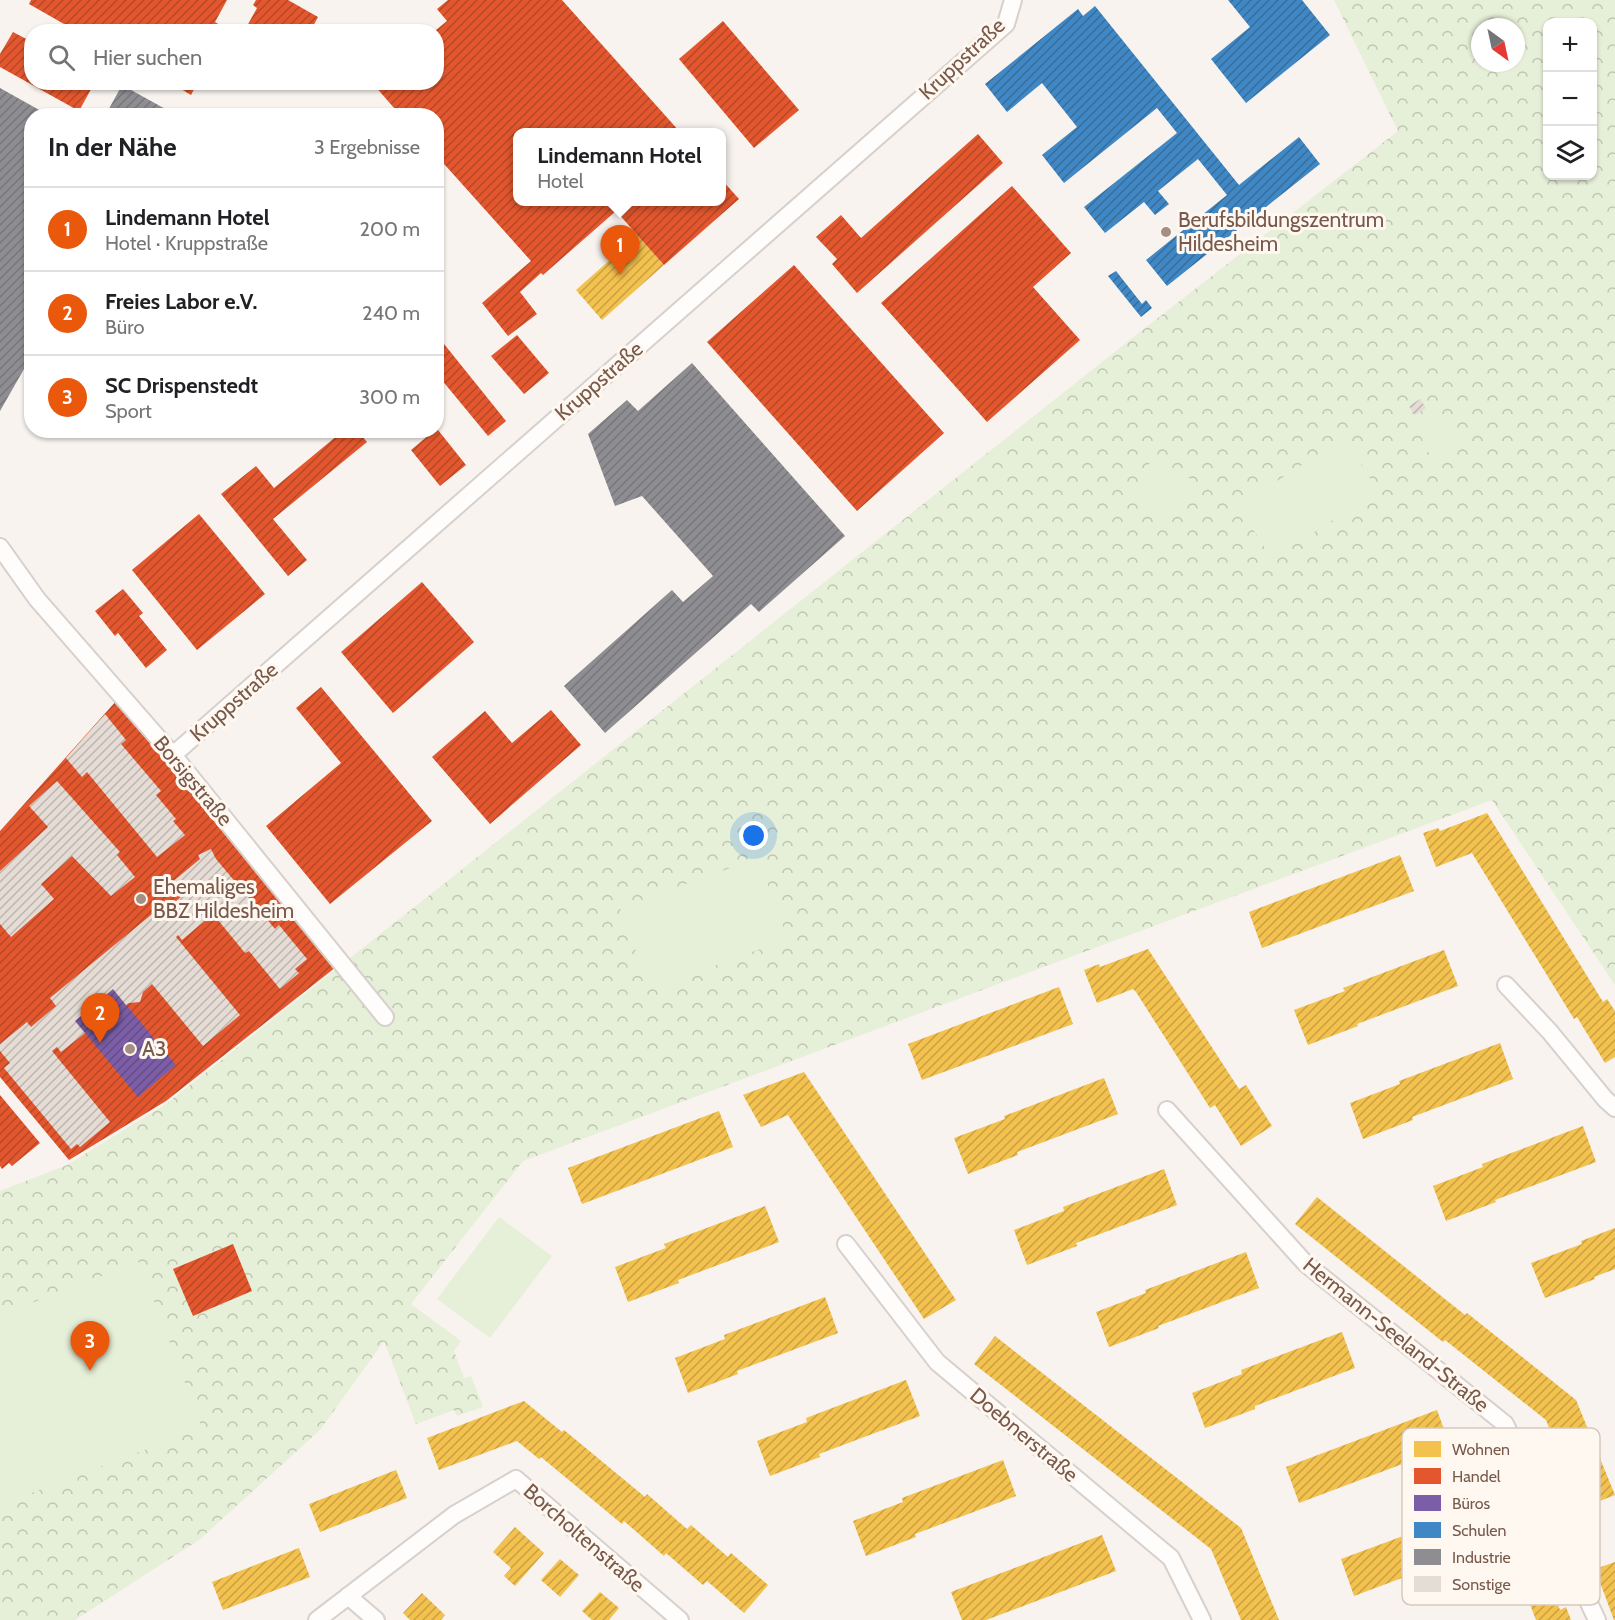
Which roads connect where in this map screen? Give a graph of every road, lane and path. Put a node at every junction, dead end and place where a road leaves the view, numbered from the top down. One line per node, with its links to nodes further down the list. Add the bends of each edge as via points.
1 (1013, 0): 3 (street, Kruppstraße, via 1006,24)
2 (0, 547): 3 (street, Borsigstraße, via 37,599)
3 (173, 755): 5 (street, Borsigstraße)
4 (1506, 985): 6 (street)
5 (385, 1017)
6 (1615, 1108)
7 (1167, 1110): 9 (street, Hermann-Seeland-Straße, via 1306,1264)
8 (846, 1244): 15 (street, Doebnerstraße, via 937,1362 1171,1558)
9 (1507, 1428)
10 (348, 1596): 12 (street); 13 (street); 14 (street, Borcholtenstraße, via 454,1515 516,1479)
11 (1590, 1605): 16 (street, Hermann-Seeland-Straße)
12 (317, 1620)
13 (376, 1620)
14 (680, 1620)
15 (1203, 1620)
16 (1597, 1620)

